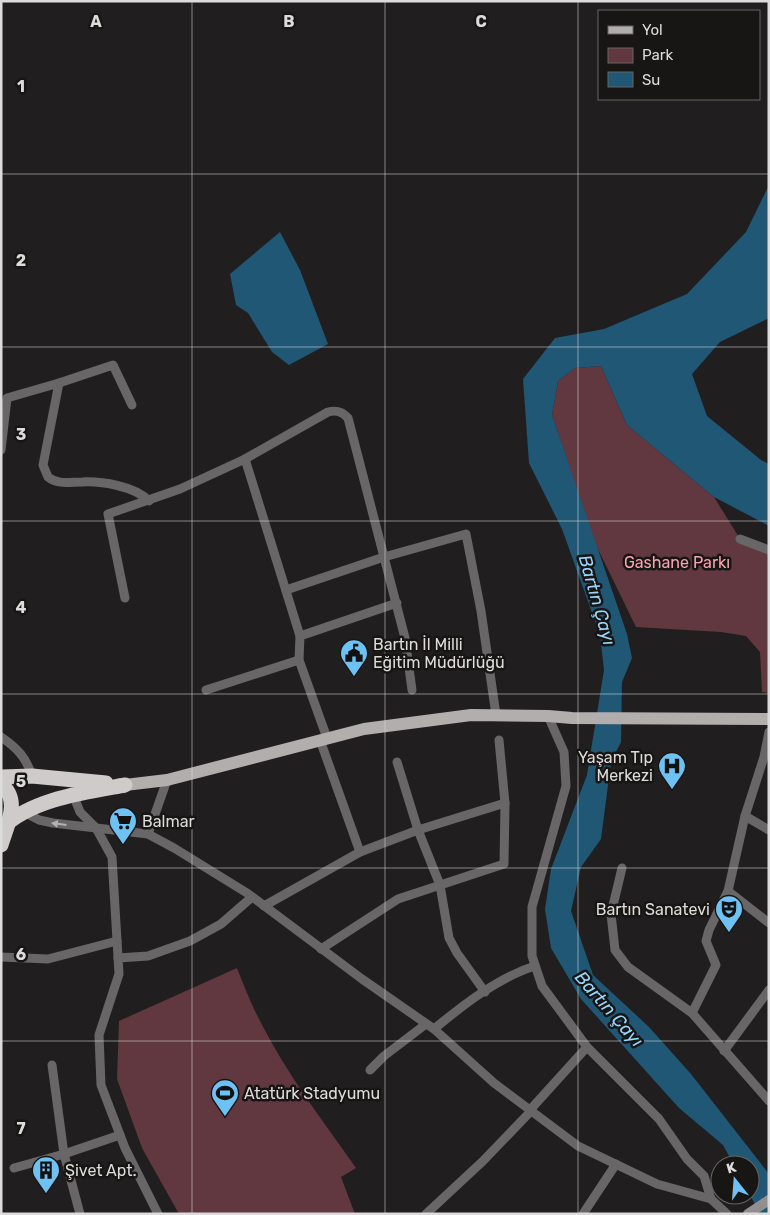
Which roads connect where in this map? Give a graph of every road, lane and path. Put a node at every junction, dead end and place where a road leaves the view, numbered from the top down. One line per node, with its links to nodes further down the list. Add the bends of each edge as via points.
1 (59, 383): 2 (street, via 113,365); 3 (street, via 7,398); 5 (street, via 44,465 48,477 58,483 97,482 129,489)
2 (132, 405)
3 (1, 450)
4 (245, 459): 5 (street); 8 (street, via 328,412 342,412 348,418); 9 (street)
5 (149, 501): 10 (street, via 108,514)
6 (740, 539): 7 (street)
7 (769, 550)
8 (384, 556): 9 (street); 11 (street); 16 (street, via 466,534 482,611)
9 (286, 590): 12 (street)
10 (125, 598)
11 (397, 603): 12 (street); 15 (street)
12 (300, 636): 13 (street)
13 (299, 660): 14 (street); 21 (street)
14 (206, 690)
15 (412, 690)
16 (496, 715): 17 (main road); 21 (main road, via 471,715 364,729)
17 (548, 716): 18 (main road); 50 (street, via 564,752 566,786 532,908)
18 (769, 719)
19 (769, 732): 32 (street)
20 (1, 737): 24 (street, via 20,752)
21 (323, 739): 26 (main road); 39 (street)
22 (499, 740): 30 (street)
23 (397, 762): 35 (street)
24 (32, 776): 25 (highway); 29 (highway)
25 (1, 777)
26 (167, 780): 28 (main road); 37 (street)
27 (1, 784): 31 (highway)
28 (125, 785): 29 (highway)
29 (79, 793): 31 (highway); 34 (street, via 80,812)
30 (505, 803): 35 (street); 41 (street, via 504,864)
31 (18, 808): 33 (highway); 34 (street, one-way to 31, via 39,820)
32 (745, 816): 36 (street); 42 (street)
33 (4, 826): 38 (highway)
34 (96, 828): 37 (street); 46 (street, via 112,857)
35 (418, 830): 39 (street); 41 (street)
36 (769, 830)
37 (148, 834): 43 (street)
38 (1, 845)
39 (360, 852): 44 (street)
40 (622, 868): 53 (street, via 611,914 615,950 628,967)
41 (440, 885): 47 (street, via 398,899); 52 (street, via 449,938)
42 (728, 891): 45 (street); 53 (street, via 708,930 706,941 716,964)
43 (252, 897): 44 (street); 49 (street, via 221,924 190,940 148,956)
44 (264, 906): 47 (street)
45 (769, 923)
46 (117, 941): 48 (street, via 48,959); 49 (street)
47 (321, 949): 54 (street)
48 (1, 957)
49 (118, 958): 61 (street, via 119,974 99,1035 102,1085)
50 (535, 966): 52 (street, via 520,970); 55 (street, via 542,986)
51 (769, 990): 56 (street)
52 (485, 992): 54 (street)
53 (692, 1013): 56 (street)
54 (430, 1026): 58 (street, via 384,1056); 60 (street)
55 (587, 1047): 60 (street); 65 (street, via 659,1120 687,1159 704,1176)
56 (724, 1051): 59 (street)
57 (52, 1065): 62 (street)
58 (370, 1070)
59 (769, 1101)
60 (530, 1110): 63 (street, via 578,1146); 71 (street, via 483,1161)
61 (120, 1135): 62 (street); 70 (street)
62 (64, 1154): 64 (street); 69 (street)
63 (616, 1164): 66 (street, via 657,1184); 72 (street)
64 (14, 1168)
65 (710, 1196)
66 (710, 1199)
67 (769, 1200): 74 (main road)
68 (717, 1205): 73 (street)
69 (80, 1214)
70 (158, 1214)
71 (426, 1214)
72 (583, 1214)
73 (727, 1214)
74 (748, 1214)

